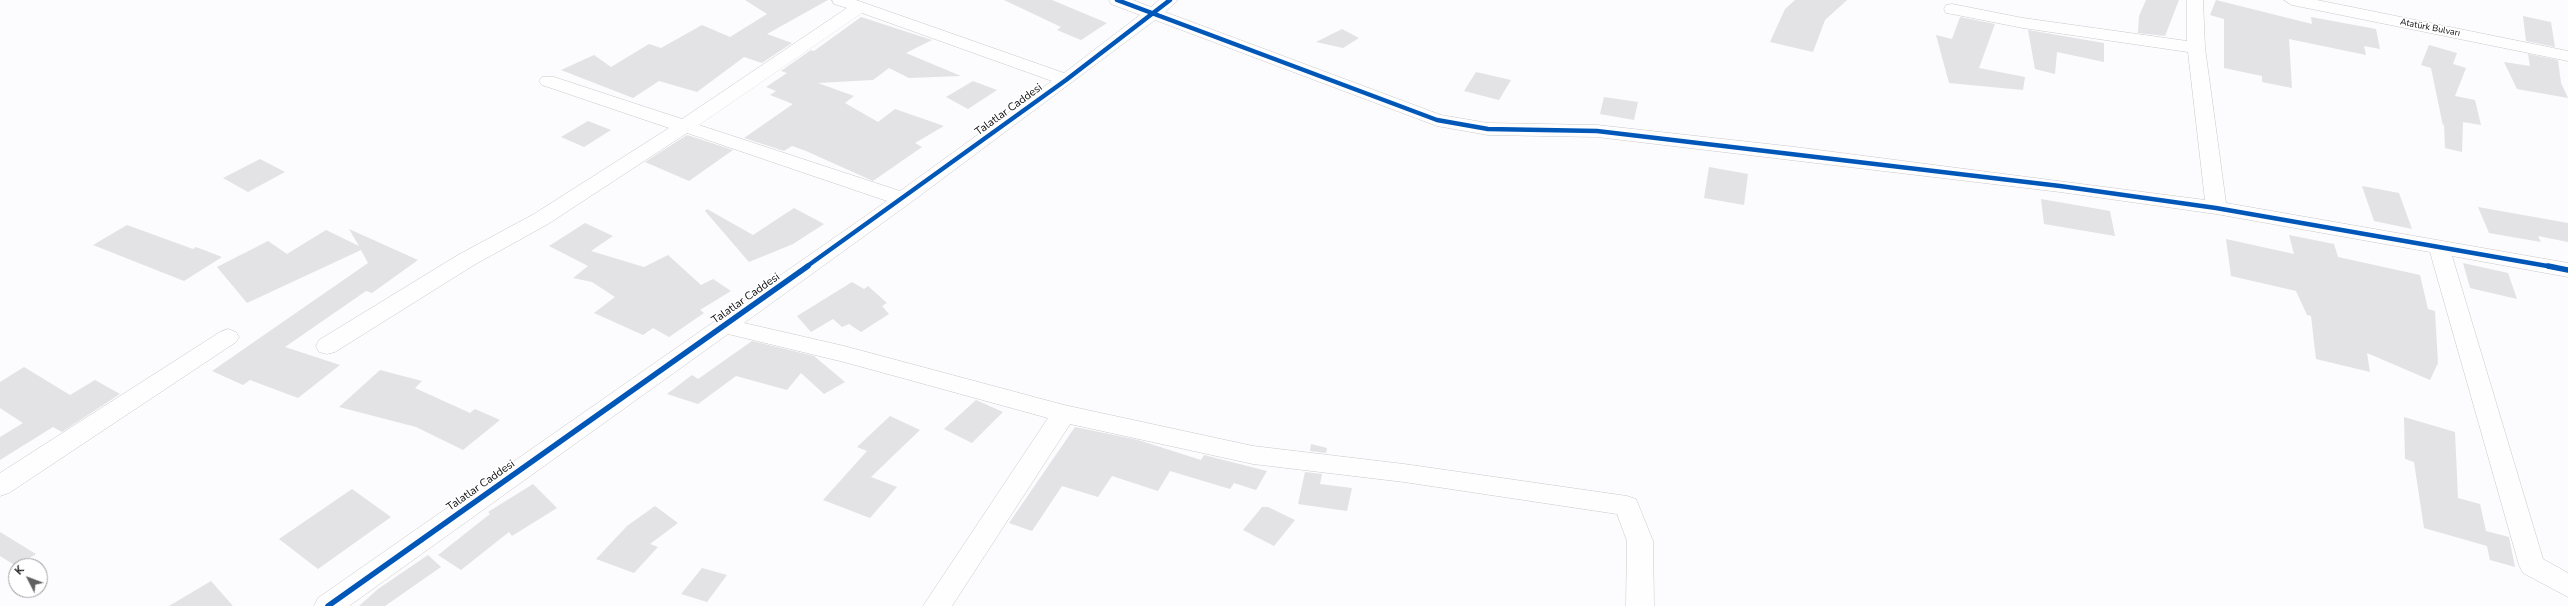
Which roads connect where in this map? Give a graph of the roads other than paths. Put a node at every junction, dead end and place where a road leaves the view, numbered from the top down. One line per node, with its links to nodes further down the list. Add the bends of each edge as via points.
1 (840, 0): 6 (street)
2 (1117, 0): 5 (street)
3 (2195, 0): 8 (street)
4 (2292, 0): 9 (street, Atatürk Bulvarı)
5 (1161, 6): 11 (street, Talatlar Caddesi); 14 (street, via 1437,120 1488,129 1597,131 1795,153)
6 (860, 7): 11 (street); 12 (street)
7 (1952, 9): 8 (street)
8 (2196, 48): 14 (street)
9 (2568, 56)
10 (548, 80): 12 (street)
11 (1066, 80): 13 (street, Talatlar Caddesi)
12 (685, 126): 13 (street); 19 (street, via 541,219 466,260)
13 (903, 199): 17 (street, Talatlar Caddesi)
14 (2216, 208): 15 (street)
15 (2439, 247): 16 (street); 22 (street, via 2532,565)
16 (2568, 270)
17 (726, 326): 20 (street, via 844,354); 23 (street, Talatlar Caddesi)
18 (228, 337): 21 (street)
19 (327, 346)
20 (1064, 414): 24 (street); 25 (street, via 1253,455 1627,506 1640,541)
21 (0, 486)
22 (2568, 586)
23 (328, 606)
24 (937, 606)
25 (1640, 606)

